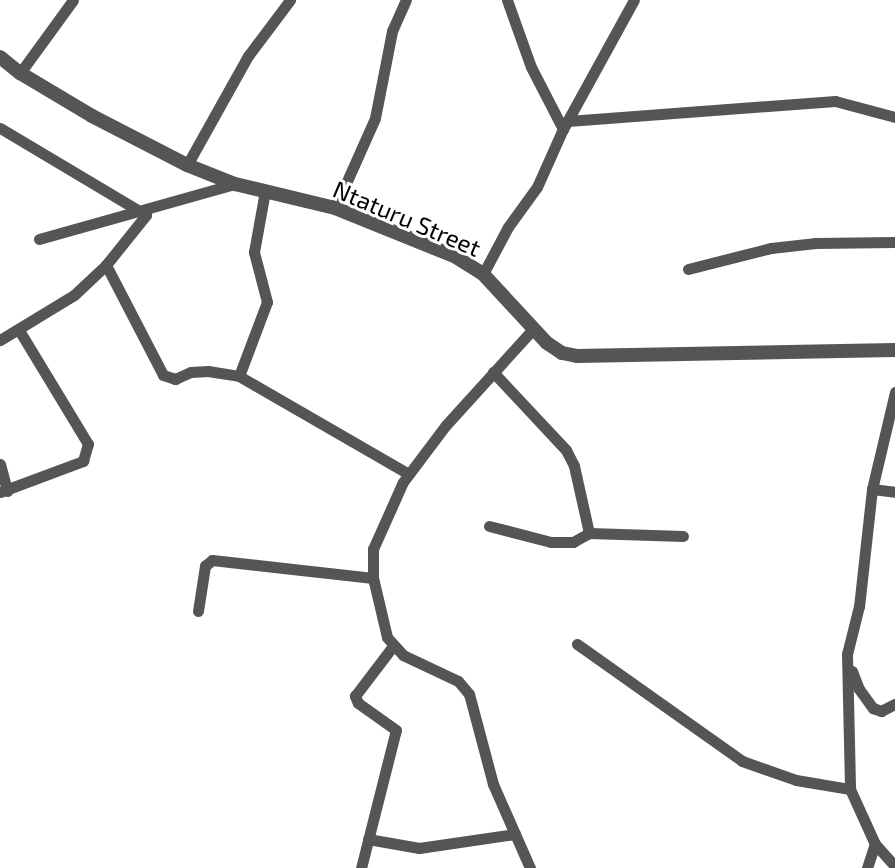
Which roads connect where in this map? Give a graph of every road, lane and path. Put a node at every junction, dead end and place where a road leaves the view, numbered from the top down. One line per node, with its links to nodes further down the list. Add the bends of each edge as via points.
1 (73, 0): 7 (street)
2 (290, 0): 11 (street, via 248,56)
3 (406, 0): 14 (street, via 392,31 375,118)
4 (507, 0): 9 (street, via 526,55)
5 (634, 0): 9 (street)
6 (0, 57): 7 (street, Ntaturu Street)
7 (20, 73): 11 (street, Ntaturu Street)
8 (895, 117): 9 (street, via 835,101)
9 (566, 125): 20 (street, via 537,187)
10 (0, 128): 15 (street)
11 (187, 165): 12 (street, Ntaturu Street)
12 (235, 184): 13 (street, Ntaturu Street); 15 (street)
13 (265, 191): 14 (street, Ntaturu Street); 26 (street, via 254,252 267,302)
14 (335, 208): 20 (street, Ntaturu Street, via 456,257)
15 (141, 210): 16 (street); 18 (street, via 146,215 143,223)
16 (39, 239)
17 (895, 242): 19 (street, via 771,248)
18 (106, 265): 22 (street, via 74,295); 26 (street, via 163,375 175,379 208,371)
19 (688, 269)
20 (483, 274): 21 (street, Ntaturu Street)
21 (533, 329): 24 (street, Ntaturu Street, via 562,353 577,356); 25 (street)
22 (19, 330): 23 (street); 31 (street, via 88,444 83,461)
23 (0, 340)
24 (895, 350)
25 (493, 372): 29 (street); 34 (street, via 566,450)
26 (239, 376): 29 (street)
27 (895, 392): 30 (street)
28 (0, 464): 31 (street)
29 (409, 474): 36 (street, via 377,534)
30 (872, 489): 32 (street); 40 (street, via 859,606)
31 (4, 492)
32 (895, 492)
33 (489, 526): 34 (street, via 551,542 573,542)
34 (589, 533): 35 (street)
35 (683, 536)
36 (373, 578): 37 (street, via 212,560 205,566); 39 (street, via 380,618)
37 (198, 611)
38 (577, 644): 42 (street, via 742,761 796,780)
39 (393, 646): 43 (street, via 416,663 458,681 469,694 493,784); 44 (street, via 355,696 396,730)
40 (847, 654): 41 (street, via 859,689 873,708 881,711); 42 (street)
41 (895, 704)
42 (850, 789): 45 (street)
43 (515, 834): 44 (street, via 419,848); 48 (street)
44 (368, 839): 47 (street)
45 (875, 844): 46 (street); 49 (street)
46 (895, 866)
47 (361, 868)
48 (530, 868)
49 (867, 868)

